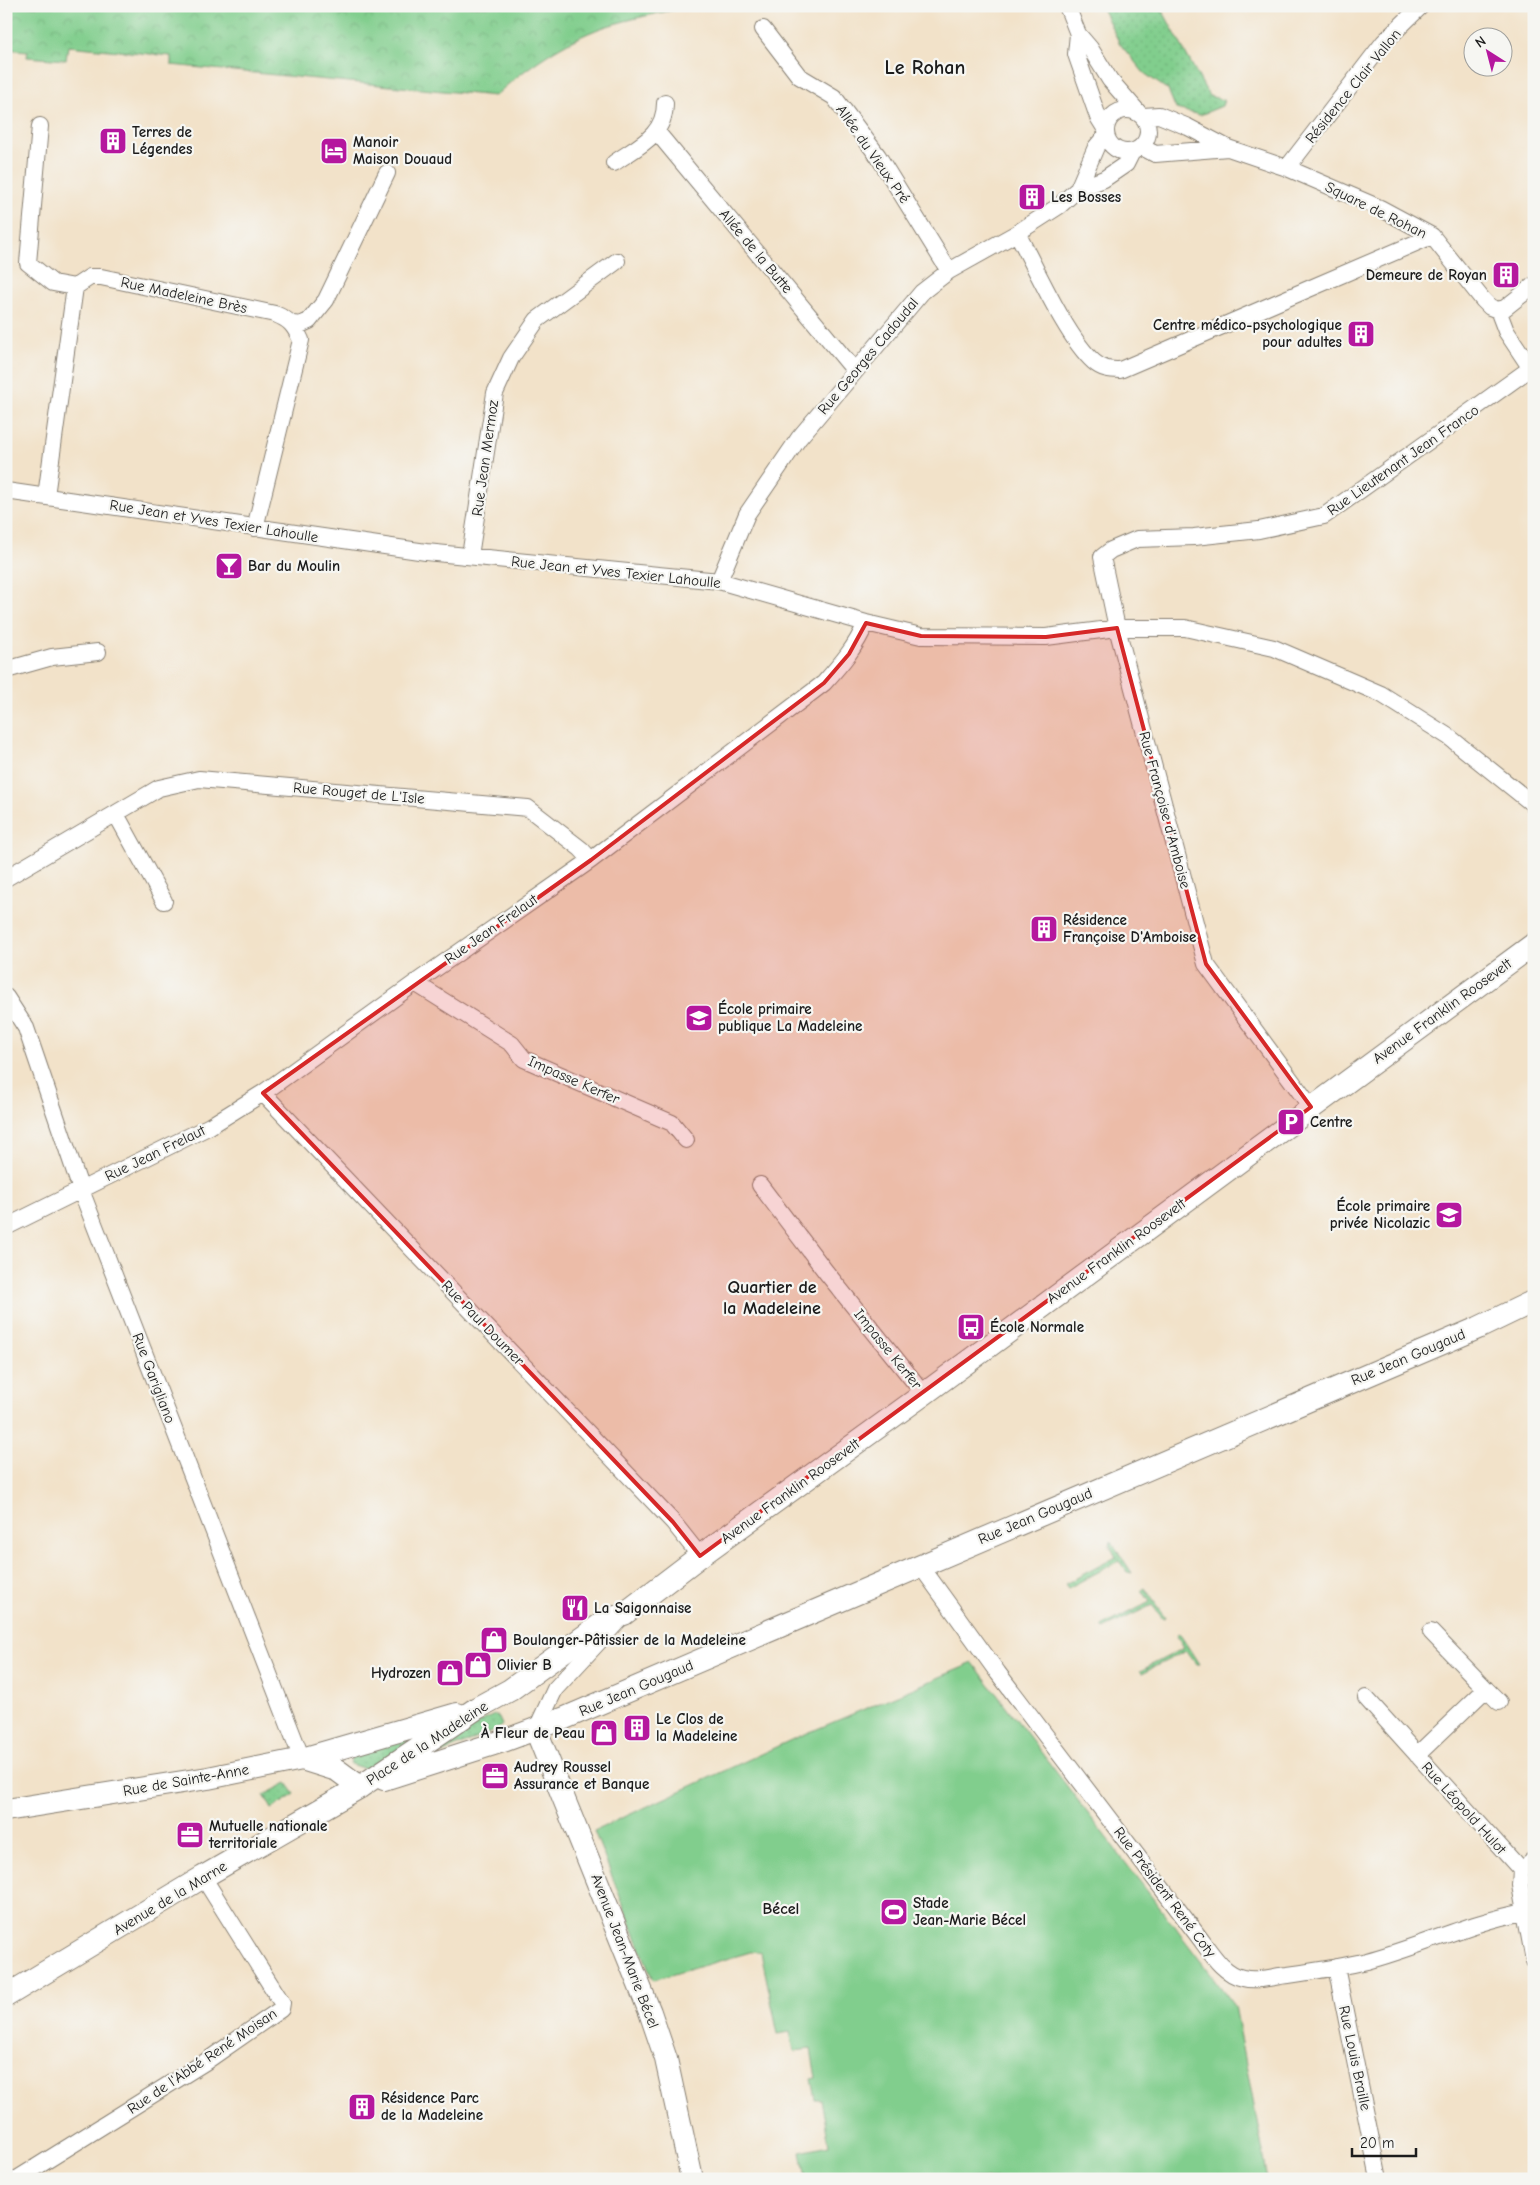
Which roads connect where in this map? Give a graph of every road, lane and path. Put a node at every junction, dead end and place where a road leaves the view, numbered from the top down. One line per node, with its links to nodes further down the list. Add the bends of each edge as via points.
1 (1067, 6): 4 (street)
2 (1421, 6): 13 (street, Résidence Clair Vallon, via 1384,42)
3 (763, 29): 19 (street, Allée du Vieux Pré, via 799,76 834,98 878,156)
4 (1078, 34): 6 (street, via 1110,80); 9 (street, via 1076,54)
5 (665, 103): 8 (street, via 665,117)
6 (1140, 114): 9 (street, via 1124,110 1117,112 1108,123); 10 (street, Square de Rohan, via 1159,115); 11 (street, via 1147,122 1148,135)
7 (40, 126): 21 (street, via 28,263 53,284)
8 (657, 132): 12 (street); 24 (street, Allée de la Butte)
9 (1106, 132): 11 (street, via 1118,150); 15 (street, Rue Georges Cadoudal)
10 (1228, 148): 11 (street, Square de Rohan, via 1155,154); 13 (street, Square de Rohan)
11 (1137, 149): 15 (street, Rue Georges Cadoudal, via 1126,164 1104,179)
12 (614, 163)
13 (1287, 168): 17 (street, Square de Rohan, via 1380,208)
14 (387, 173): 23 (street, via 326,300 309,321 300,326)
15 (1078, 189): 16 (street, Rue Georges Cadoudal, via 1059,206)
16 (1017, 233): 17 (street, via 1076,340 1095,363 1108,370 1120,370); 19 (street, Rue Georges Cadoudal)
17 (1432, 236): 22 (street, Square de Rohan, via 1483,300)
18 (617, 261): 29 (street, Rue Jean Mermoz, via 537,320 511,358 495,393)
19 (949, 271): 24 (street, Rue Georges Cadoudal, via 922,292)
20 (1534, 285): 22 (street)
21 (74, 287): 23 (street, Rue Madeleine Brès, via 82,280 101,277 275,314); 27 (street)
22 (1498, 310): 25 (street, via 1506,331)
23 (293, 324): 28 (street, via 300,340)
24 (855, 371): 30 (street, Rue Georges Cadoudal, via 799,438 747,514)
25 (1532, 371): 32 (street, Rue Lieutenant Jean Franco, via 1324,516 1259,530 1137,539 1111,550 1102,557)
26 (6, 491): 27 (street, Rue Jean et Yves Texier Lahoulle)
27 (46, 496): 28 (street, Rue Jean et Yves Texier Lahoulle)
28 (255, 528): 29 (street, Rue Jean et Yves Texier Lahoulle)
29 (470, 556): 30 (street, Rue Jean et Yves Texier Lahoulle)
30 (719, 581): 31 (street, Rue Jean et Yves Texier Lahoulle)
31 (866, 623): 32 (street, Rue Jean et Yves Texier Lahoulle, via 921,636 1046,637); 37 (street, Rue Jean Frelaut, via 859,641 824,683)
32 (1118, 628): 35 (street, Rue Jean et Yves Texier Lahoulle, via 1185,628 1274,648 1380,694 1448,737); 44 (street, Rue Françoise d'Amboise, via 1206,964)
33 (98, 652): 34 (street, via 52,657)
34 (6, 670)
35 (1534, 806)
36 (116, 814): 37 (street, Rue Rouget de L'Isle, via 159,788 199,779 528,808); 38 (street, Rue Rouget de L'Isle); 39 (street)
37 (591, 860): 41 (street, Rue Jean Frelaut)
38 (6, 878)
39 (164, 901)
40 (1534, 944): 44 (main road, Avenue Franklin Roosevelt)
41 (415, 982): 43 (street, Rue Jean Frelaut); 45 (street, Impasse Kerfer, via 512,1044 524,1059 672,1122)
42 (6, 997): 47 (street, Rue Garigliano, via 26,1028)
43 (262, 1093): 47 (street, Rue Jean Frelaut, via 210,1126); 51 (street, Rue Paul Doumer, via 678,1527)
44 (1311, 1107): 50 (main road, Avenue Franklin Roosevelt)
45 (686, 1140)
46 (760, 1185): 50 (street, Impasse Kerfer)
47 (81, 1190): 48 (street, Rue Jean Frelaut); 61 (street, Rue Garigliano)
48 (6, 1227)
49 (1534, 1301): 52 (main road, Rue Jean Gougaud)
50 (924, 1394): 51 (main road, Avenue Franklin Roosevelt)
51 (700, 1556): 53 (main road, Avenue Franklin Roosevelt)
52 (920, 1565): 59 (main road, Rue Jean Gougaud); 69 (street, Rue Président René Coty, via 1225,1969 1233,1975 1250,1979)
53 (624, 1614): 58 (main road, Place de la Madeleine, via 607,1620 510,1690); 59 (street, Avenue Franklin Roosevelt, via 555,1689)
54 (1431, 1632): 55 (street)
55 (1486, 1689): 57 (street); 60 (street)
56 (1366, 1698): 60 (street, Rue Léopold Hulot)
57 (1499, 1702)
58 (477, 1708): 61 (main road); 62 (main road, Place de la Madeleine)
59 (536, 1730): 62 (main road, Place de la Madeleine); 72 (main road, Avenue Jean-Marie Bécel, via 650,2012 666,2059)
60 (1417, 1755): 65 (street, Rue Léopold Hulot)
61 (302, 1759): 62 (main road, Rue de Sainte-Anne, via 338,1770); 63 (main road, Rue de Sainte-Anne, via 208,1778)
62 (360, 1787): 66 (main road, Avenue de la Marne)
63 (6, 1810)
64 (1534, 1859): 65 (street)
65 (1520, 1870): 67 (street)
66 (203, 1878): 70 (main road, Avenue de la Marne); 71 (street, Rue de l'Abbé René Moisan, via 282,2003 281,2009 206,2062)
67 (1524, 1912): 68 (street); 69 (street, Rue Président René Coty, via 1368,1961)
68 (1534, 1961)
69 (1336, 1967): 73 (street, Rue Louis Braille)
70 (6, 1996)
71 (17, 2179)
72 (692, 2179)
73 (1379, 2179)

